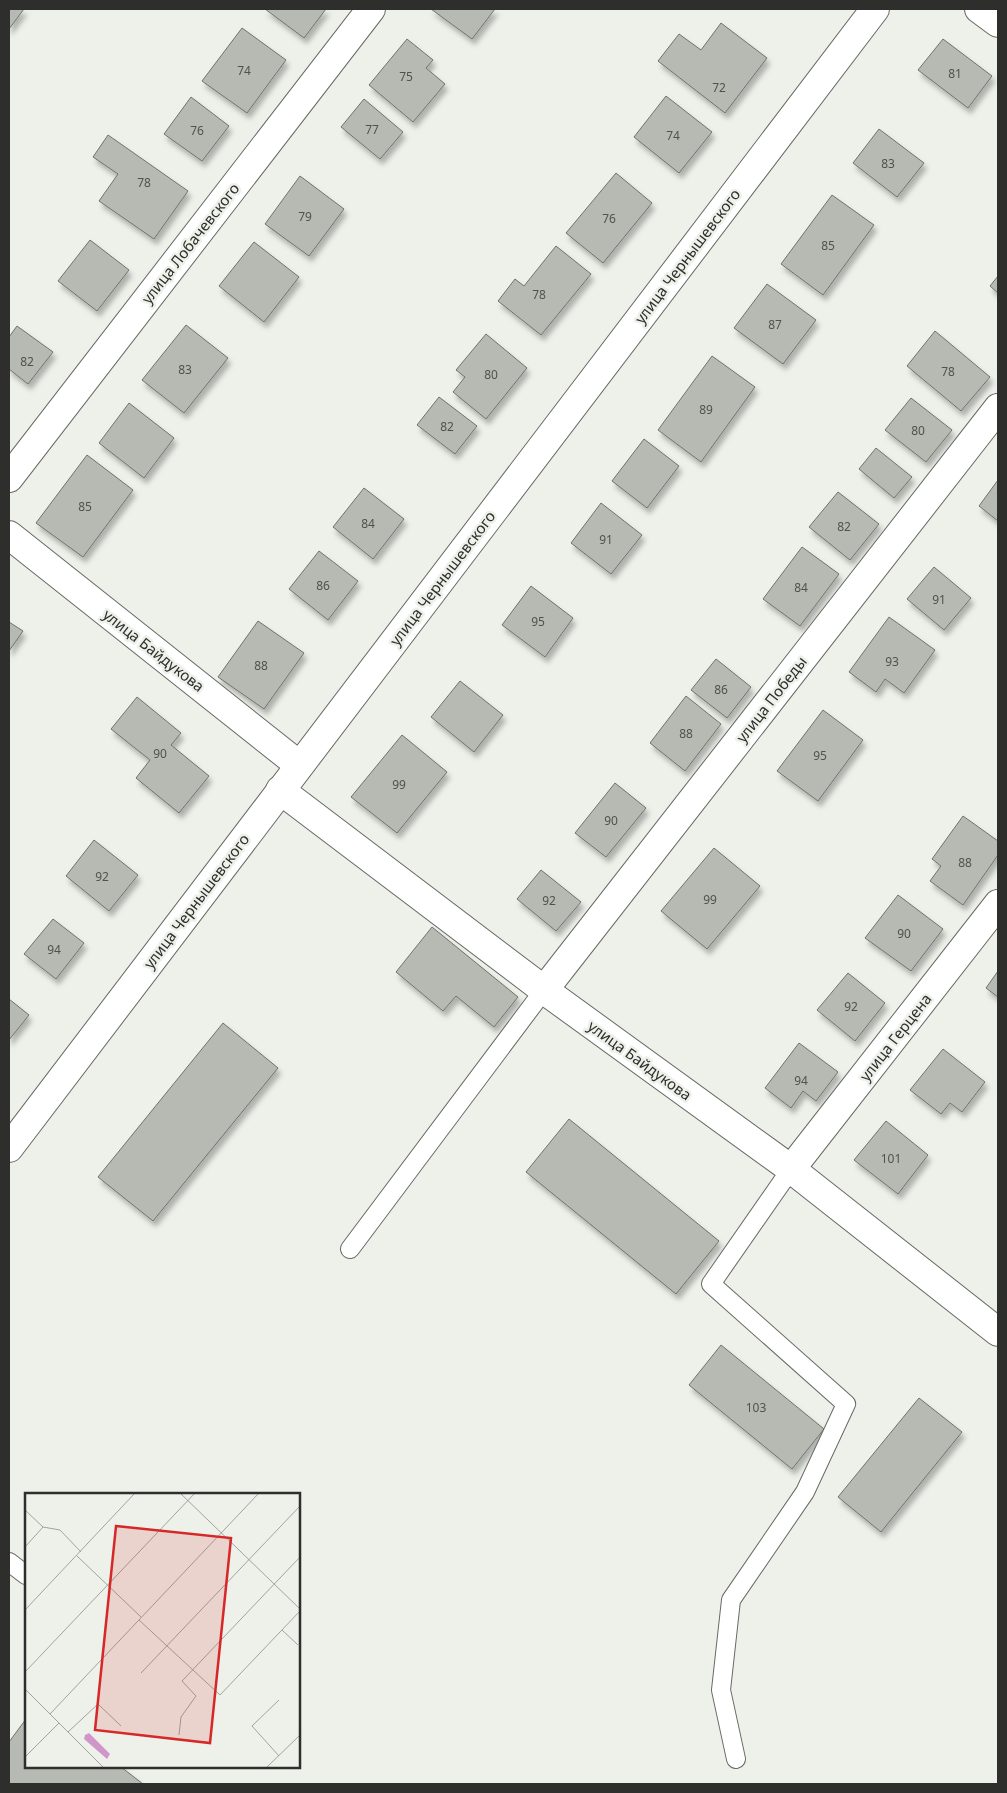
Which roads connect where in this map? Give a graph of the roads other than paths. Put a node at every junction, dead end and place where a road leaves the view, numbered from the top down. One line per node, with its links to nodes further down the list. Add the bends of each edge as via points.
1 (371, 9): 6 (street, улица Лобачевского)
2 (875, 9): 8 (street, улица Чернышевского)
3 (979, 9): 4 (street)
4 (998, 23)
5 (998, 408): 11 (street, улица Победы)
6 (9, 478)
7 (9, 535): 8 (street, улица Байдукова)
8 (300, 765): 9 (street, улица Чернышевского)
9 (280, 790): 11 (street, улица Байдукова); 12 (street, улица Чернышевского)
10 (998, 904): 13 (street, улица Герцена)
11 (544, 990): 13 (street, улица Байдукова); 14 (lane)
12 (9, 1148)
13 (791, 1169): 15 (street, улица Байдукова); 18 (lane, via 711,1284 846,1404 805,1492 731,1600 721,1690)
14 (350, 1249)
15 (998, 1332)
16 (9, 1562): 17 (lane)
17 (25, 1575)
18 (736, 1758)

